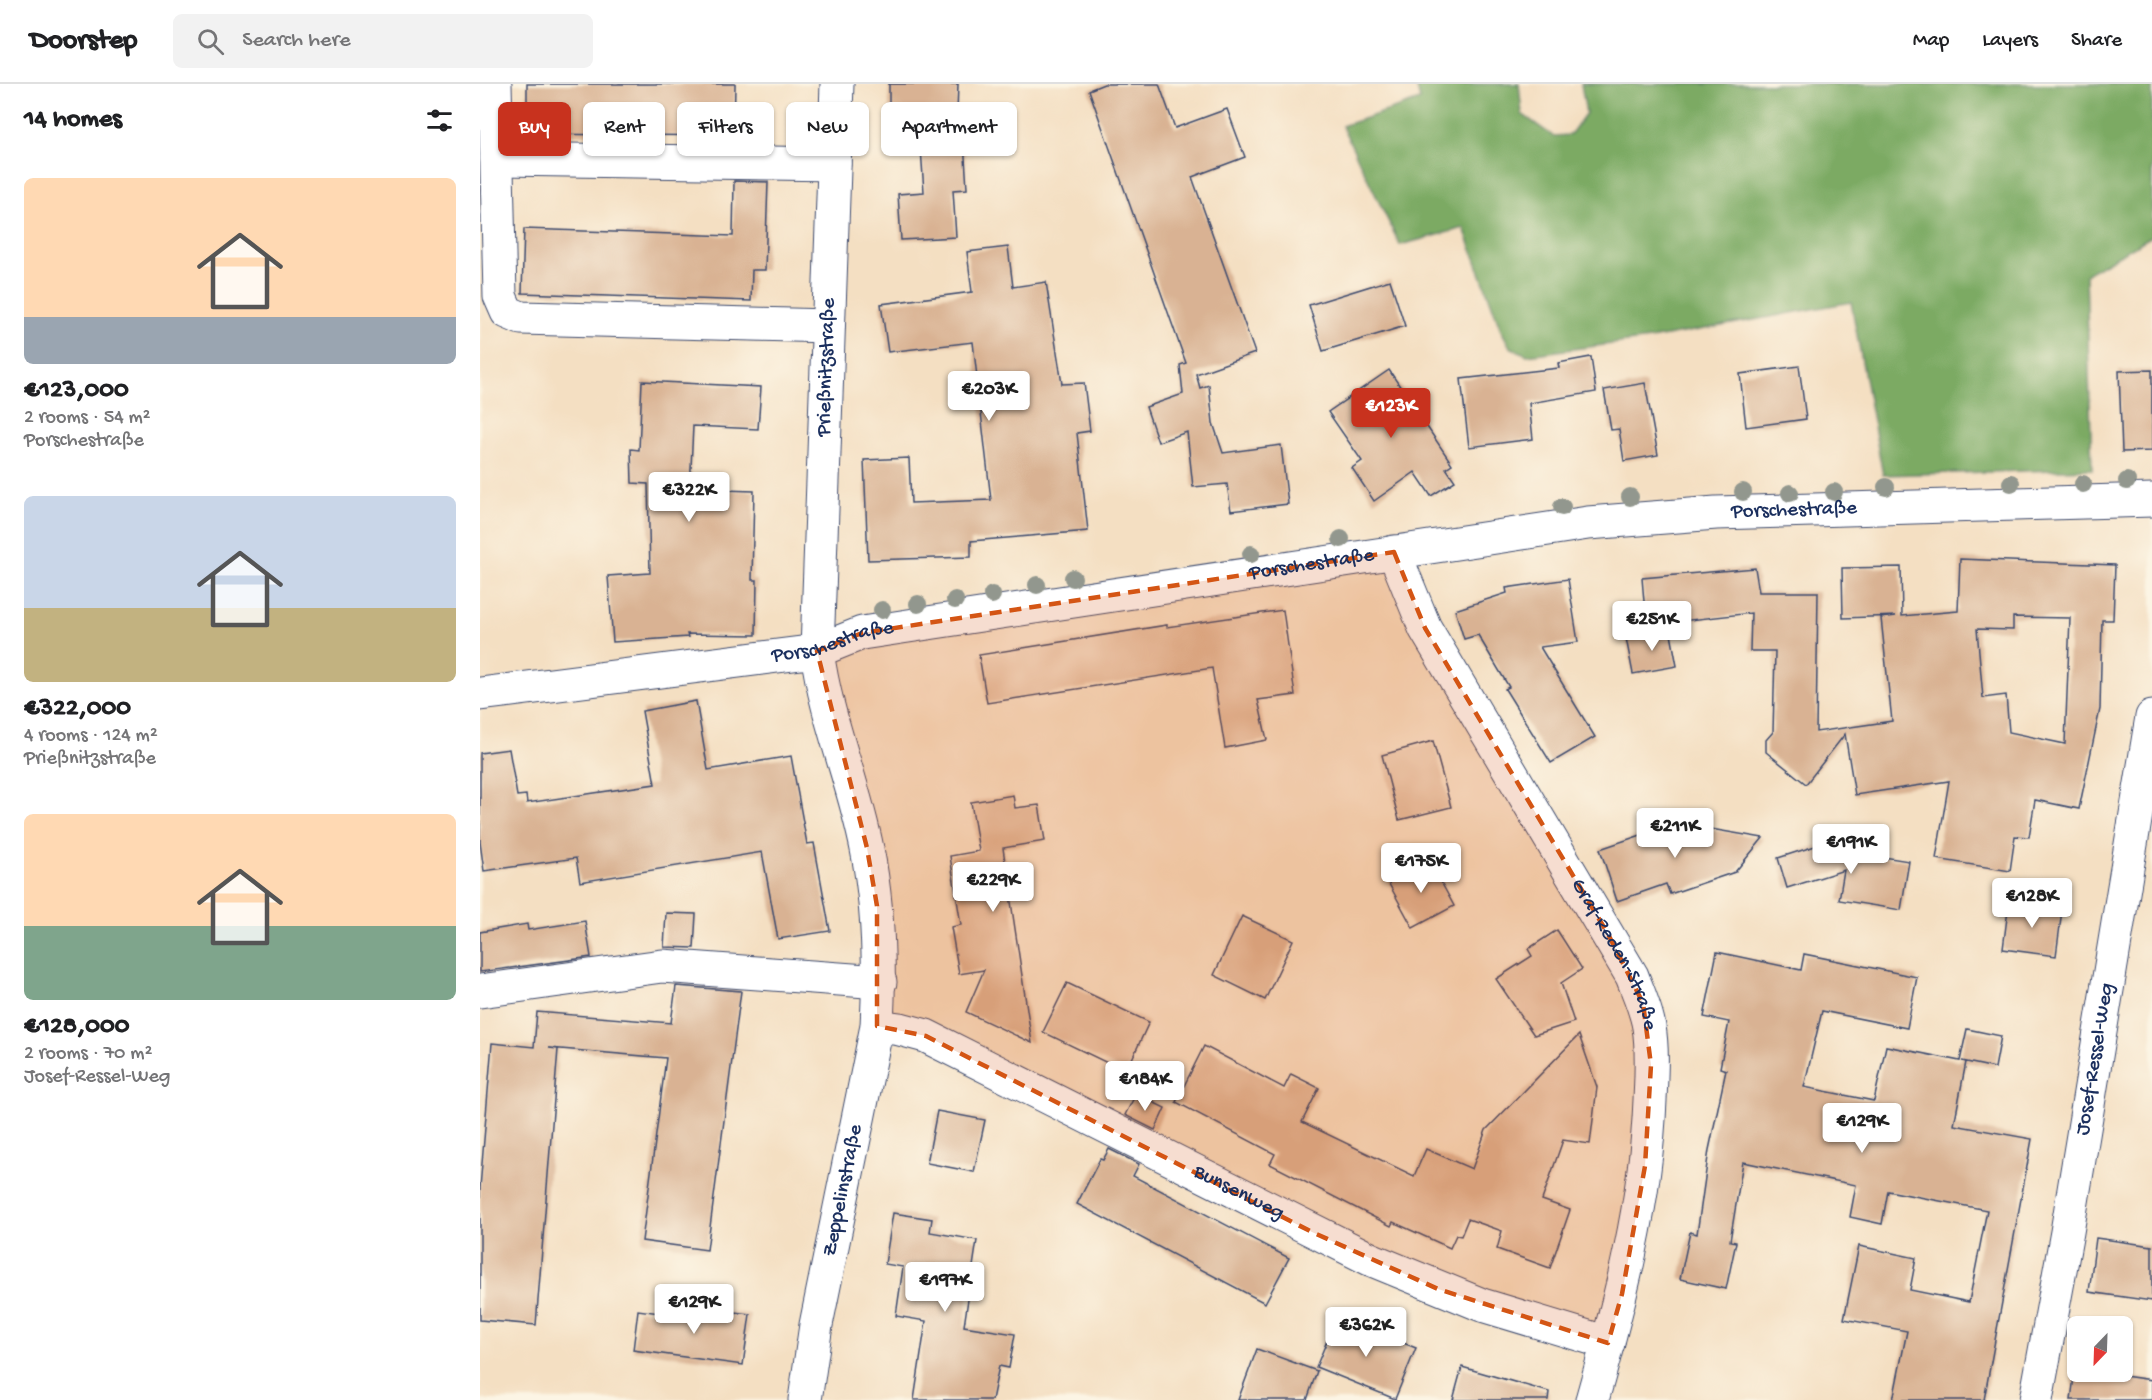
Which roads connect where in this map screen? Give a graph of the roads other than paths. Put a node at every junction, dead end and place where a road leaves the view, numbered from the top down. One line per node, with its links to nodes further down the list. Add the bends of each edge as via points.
1 (495, 84): 3 (street)
2 (837, 84): 4 (street, Prießnitzstraße)
3 (497, 159): 4 (street); 5 (street, via 500,296 507,312 521,318)
4 (834, 164): 5 (street, Prießnitzstraße)
5 (828, 326): 8 (street, Prießnitzstraße)
6 (2152, 501): 7 (street, Porschestraße, via 1716,513 1588,523)
7 (1394, 552): 8 (street, Porschestraße, via 862,633); 14 (street, Graf-Reden-Straße, via 1425,628 1608,934 1643,1003 1652,1065 1645,1166 1623,1294)
8 (817, 651): 9 (street, Porschestraße); 11 (street, Zeppelinstraße, via 821,681 867,848 877,906)
9 (480, 694)
10 (2152, 717): 17 (street, Josef-Ressel-Weg)
11 (880, 982): 12 (street, via 662,966); 13 (street, Zeppelinstraße)
12 (480, 991)
13 (878, 1026): 14 (street, Bunsenweg, via 926,1036 1312,1232 1438,1289); 15 (street, Zeppelinstraße, via 816,1325)
14 (1608, 1343): 16 (street, Graf-Reden-Straße)
15 (806, 1400)
16 (1592, 1400)
17 (2036, 1400)

